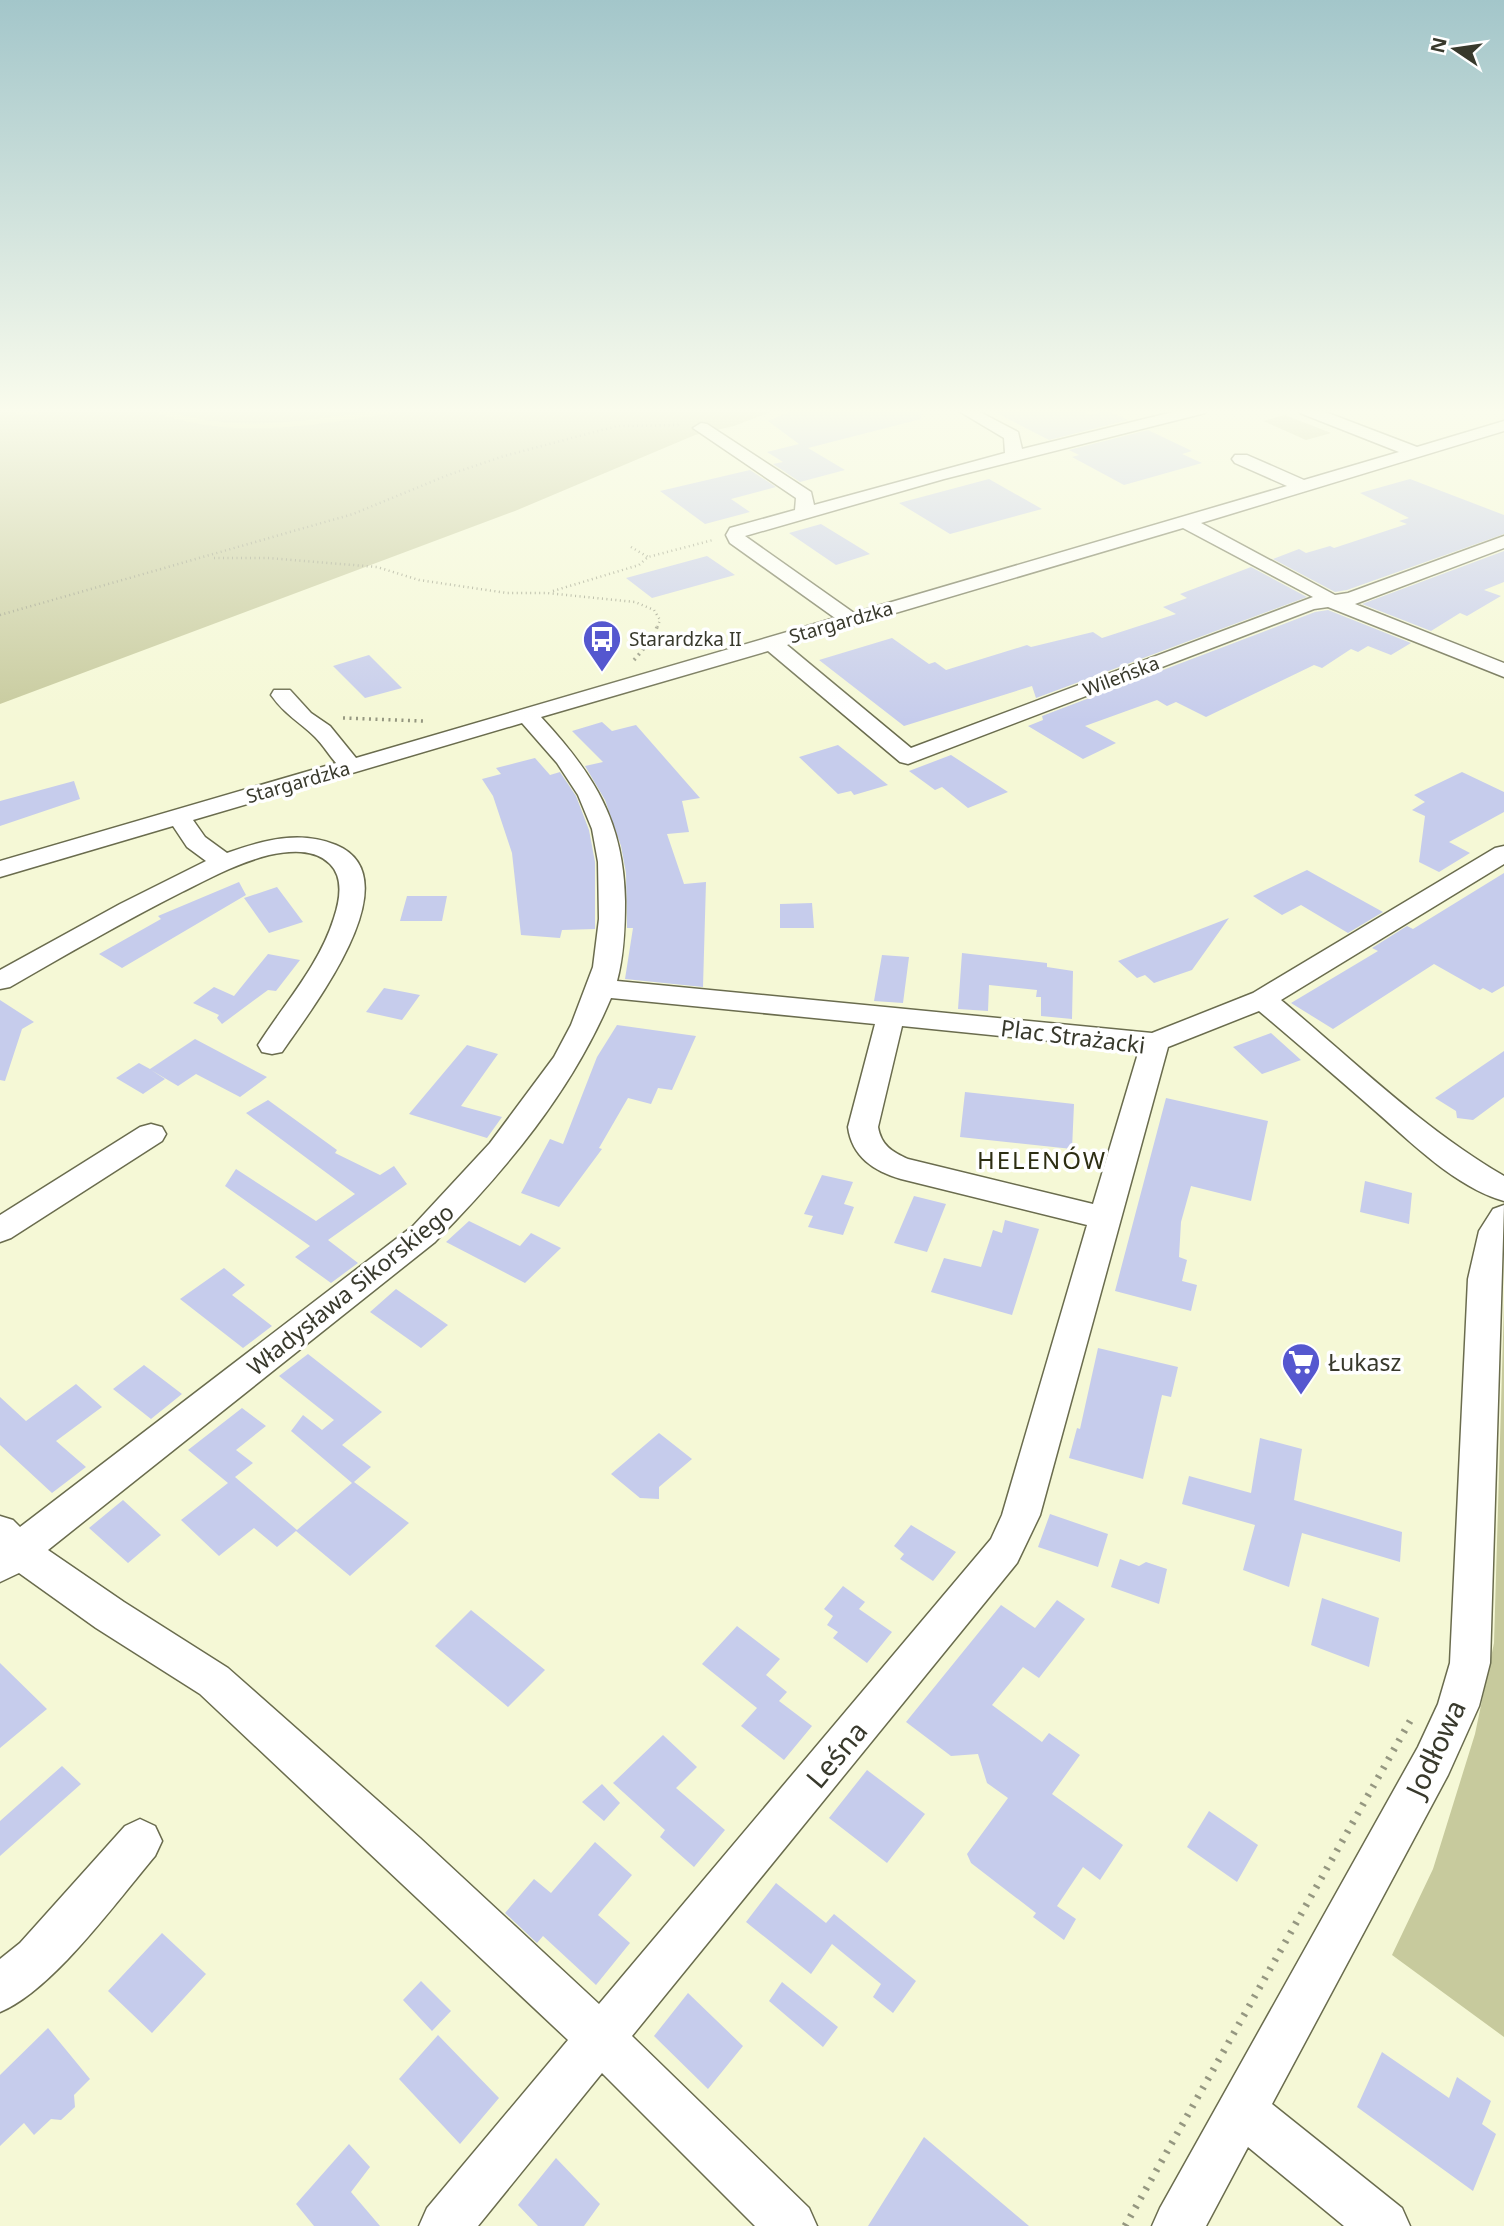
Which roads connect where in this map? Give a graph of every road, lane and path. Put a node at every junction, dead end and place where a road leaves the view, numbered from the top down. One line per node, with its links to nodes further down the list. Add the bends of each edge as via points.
1 (353, 514): 9 (path)
2 (801, 514): 5 (street)
3 (1214, 514): 4 (street, Stargardzka)
4 (1185, 523): 11 (street); 13 (street, Stargardzka)
5 (735, 536): 8 (path); 13 (street)
6 (1504, 542): 11 (street, Wileńska)
7 (631, 547): 8 (path)
8 (648, 557): 10 (path, via 639,565)
9 (199, 560): 10 (path, via 268,558 377,566 419,580 507,593); 12 (path)
10 (547, 593): 15 (path, via 635,602 654,610 660,620 653,638)
11 (1332, 602): 14 (street, Wileńska, via 1311,603 908,757); 16 (street)
12 (0, 614)
13 (850, 619): 14 (street, Stargardzka)
14 (770, 642): 18 (street, Stargardzka)
15 (631, 664)
16 (1504, 671)
17 (282, 695): 19 (street, via 322,731)
18 (527, 715): 19 (street, Stargardzka); 25 (street, Władysława Sikorskiego, via 586,789 603,825 612,867 612,906)
19 (351, 766): 20 (street, Stargardzka)
20 (179, 817): 22 (street, via 196,842); 23 (street, Stargardzka)
21 (1504, 853): 26 (street)
22 (224, 862): 24 (street, via 130,907); 29 (street, via 281,845 324,848 341,857 355,884 342,932)
23 (0, 869)
24 (0, 981)
25 (601, 988): 27 (street, Plac Strażacki); 35 (street, Władysława Sikorskiego, via 542,1096 481,1177 424,1234)
26 (1263, 999): 28 (street); 31 (street, via 1421,1134)
27 (891, 1015): 28 (street, Plac Strażacki); 33 (street, via 863,1127 867,1144 876,1154 901,1168)
28 (1155, 1042): 33 (street, Plac Strażacki)
29 (272, 1045)
30 (150, 1133): 34 (street)
31 (1504, 1190)
32 (1504, 1217): 40 (street, Jodłowa, via 1495,1231 1483,1279 1474,1601 1470,1663 1458,1706 1433,1761)
33 (1104, 1218): 39 (street, Leśna, via 1021,1515 1004,1551)
34 (0, 1230)
35 (6, 1549): 39 (street, via 214,1681)
36 (1417, 1709): 43 (path)
37 (140, 1841): 38 (street, via 36,1959)
38 (0, 1989)
39 (601, 2039): 41 (street, Leśna); 42 (street)
40 (1242, 2111): 44 (street, Jodłowa); 45 (street)
41 (445, 2226)
42 (791, 2226)
43 (1125, 2226)
44 (1178, 2226)
45 (1384, 2226)

